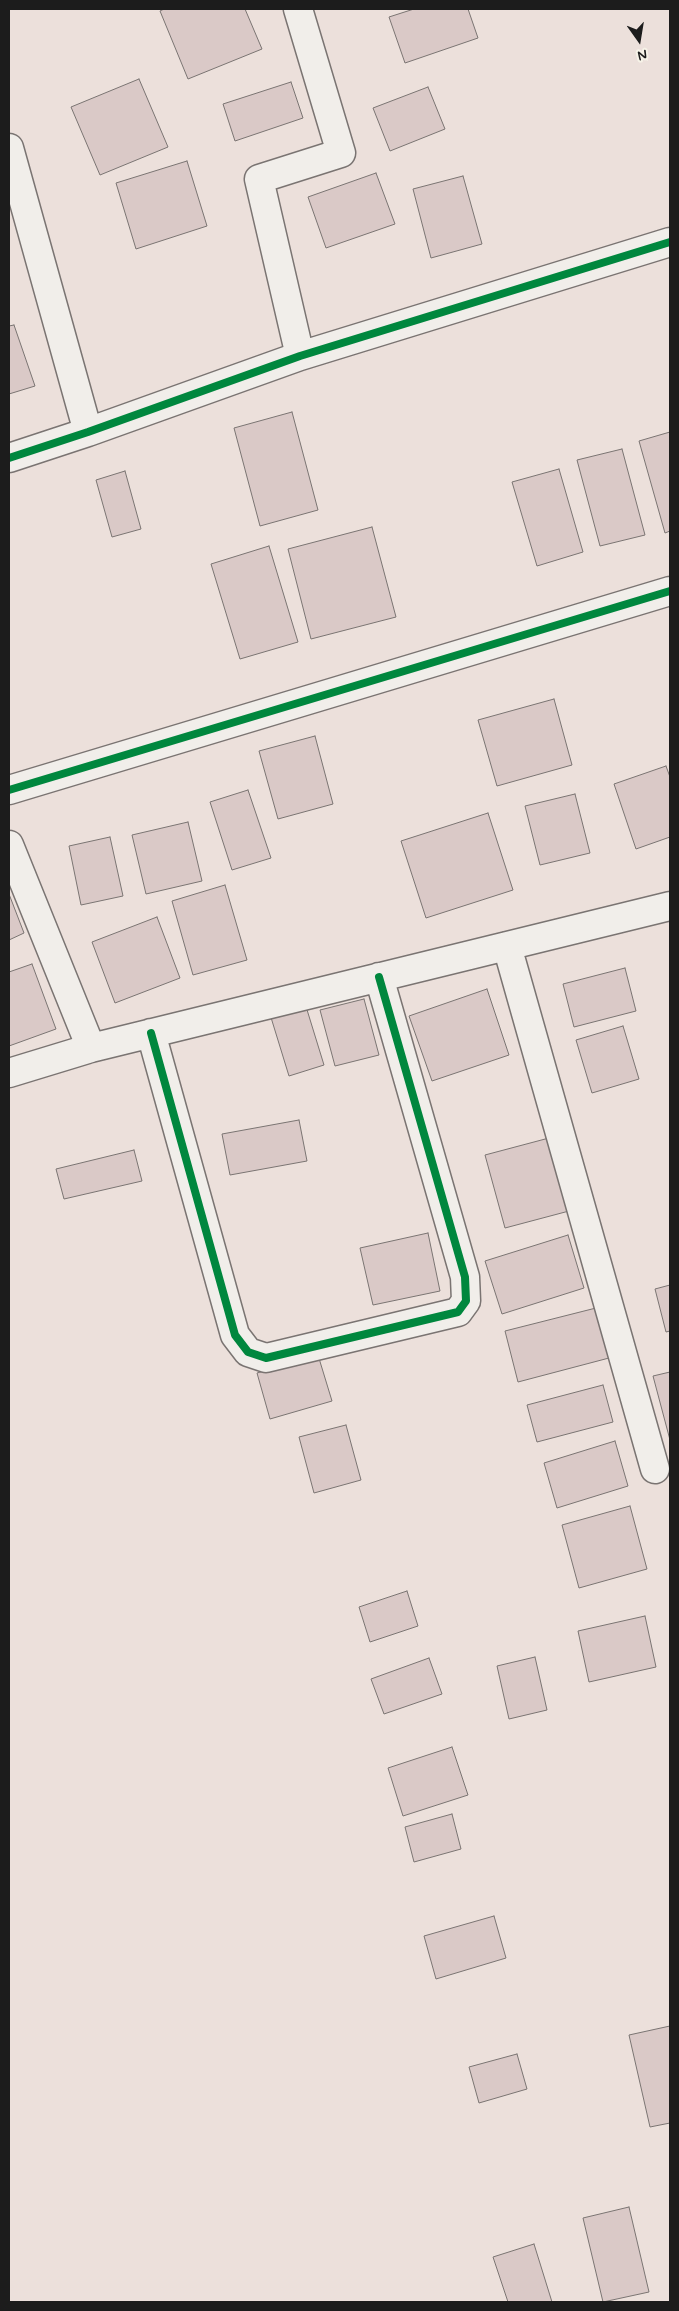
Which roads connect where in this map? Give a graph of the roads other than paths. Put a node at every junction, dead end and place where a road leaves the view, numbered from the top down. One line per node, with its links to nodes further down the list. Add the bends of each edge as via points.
1 (298, 9): 4 (street, via 341,153 259,179)
2 (9, 148): 5 (street)
3 (670, 242): 4 (street)
4 (300, 356): 5 (street)
5 (88, 432): 6 (street)
6 (9, 458)
7 (670, 592): 8 (street)
8 (9, 790)
9 (9, 845): 14 (street)
10 (670, 906): 11 (street)
11 (507, 946): 12 (street); 16 (street)
12 (379, 977): 13 (street); 13 (street, via 465,1277 466,1300 458,1312 266,1358 248,1352 234,1335)
13 (151, 1033): 14 (street)
14 (91, 1048): 15 (street)
15 (9, 1073)
16 (655, 1469)

